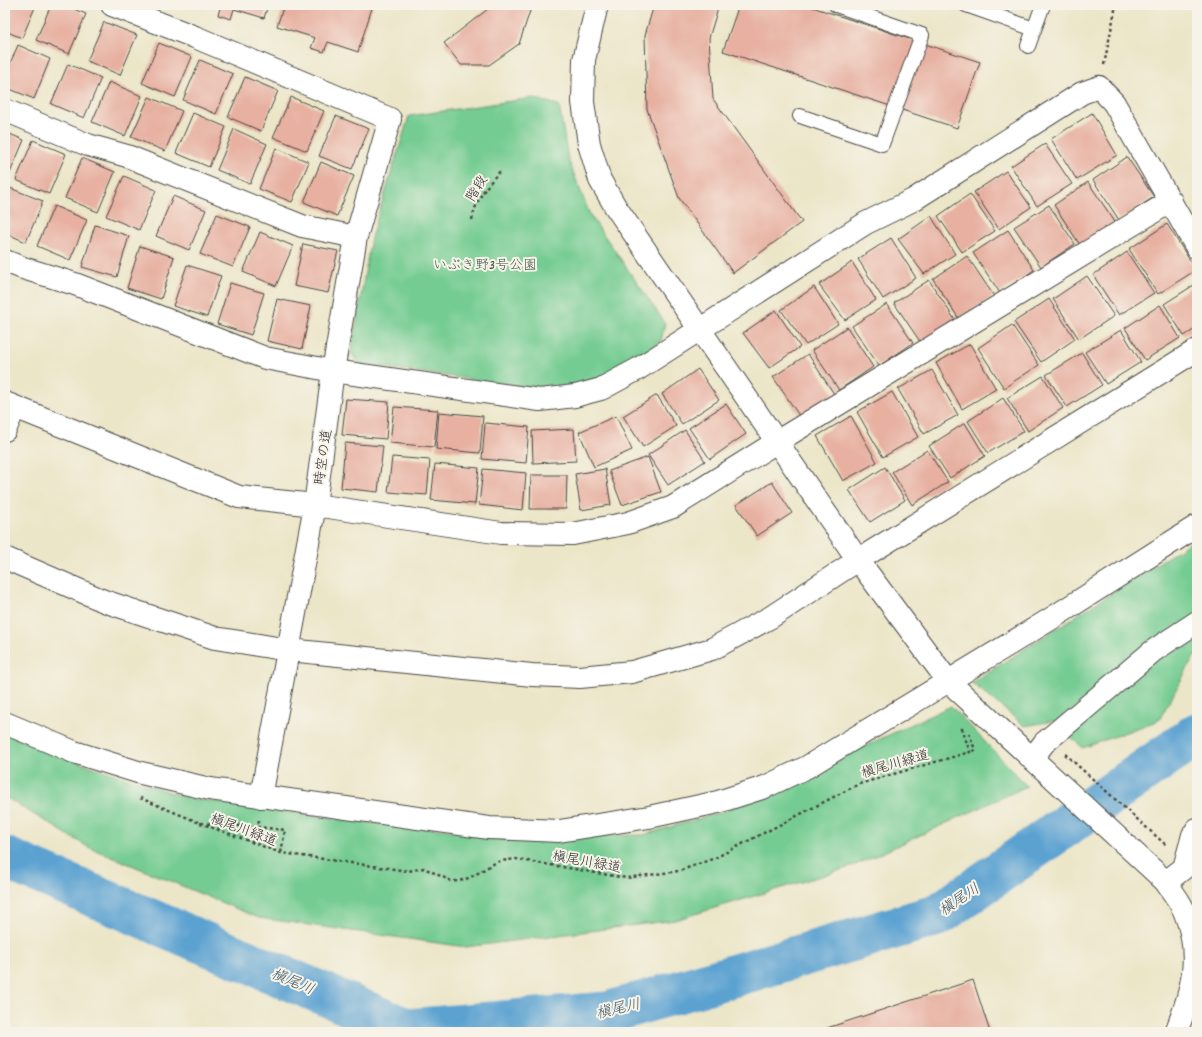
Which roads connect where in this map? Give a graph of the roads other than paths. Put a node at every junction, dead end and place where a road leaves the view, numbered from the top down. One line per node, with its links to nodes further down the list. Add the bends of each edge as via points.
1 (112, 5): 11 (street, 時空の道, via 390,119)
2 (597, 5): 14 (street, via 584,60 583,102 589,144 600,180)
3 (836, 5): 9 (lane, via 922,35 882,144)
4 (966, 5): 6 (lane)
5 (1043, 5): 6 (lane)
6 (1034, 29): 7 (lane)
7 (1028, 46)
8 (5, 110): 11 (street, via 88,145 127,156 302,226)
9 (800, 116)
10 (1171, 201): 12 (street); 14 (street, via 1114,103 1099,87 1082,93 913,200 866,222); 19 (street)
11 (356, 237): 16 (street, 時空の道)
12 (1197, 248)
13 (5, 261): 16 (street, via 75,284 265,358)
14 (699, 329): 16 (street, via 601,390 575,396 540,400); 19 (street)
15 (1197, 350): 23 (street)
16 (333, 371): 20 (street, 時空の道)
17 (10, 405): 18 (street); 20 (street, via 239,497)
18 (5, 430)
19 (778, 441): 20 (street, via 673,507 628,523 573,534 501,533); 23 (street)
20 (315, 505): 25 (street, 時空の道)
21 (1197, 526): 26 (street)
22 (5, 558): 25 (street, via 104,600 215,638)
23 (858, 560): 25 (street, via 771,617 712,649 632,672 580,677 532,676); 26 (street)
24 (1197, 622): 28 (street, via 1153,651 1044,743)
25 (289, 650): 29 (street, 時空の道)
26 (948, 681): 28 (street); 29 (street, via 807,766 765,788 718,802 649,817 559,831 488,828)
27 (5, 723): 29 (street, via 74,752 141,774)
28 (1038, 764): 31 (street)
29 (261, 797)
30 (1197, 829): 31 (street, via 1184,868)
31 (1158, 875): 32 (street, via 1185,912 1195,948 1193,981)
32 (1176, 1032)

